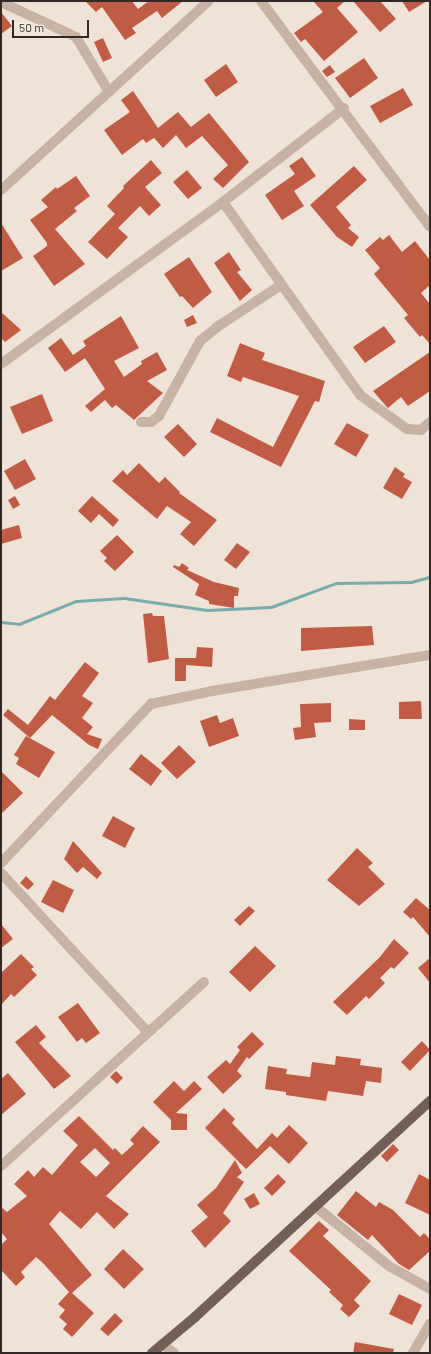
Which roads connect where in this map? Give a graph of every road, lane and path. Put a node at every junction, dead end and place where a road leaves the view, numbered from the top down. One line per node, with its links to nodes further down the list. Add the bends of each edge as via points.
1 (209, 1): 4 (street)
2 (261, 1): 5 (street)
3 (1, 2): 4 (street, via 76,37)
4 (109, 92): 6 (street)
5 (344, 108): 7 (street); 8 (street)
6 (1, 190)
7 (223, 202): 9 (street); 10 (street)
8 (430, 227)
9 (281, 285): 11 (street, via 200,340 159,416 151,422); 12 (street, via 360,395 407,429 421,430)
10 (1, 364)
11 (141, 422)
12 (430, 422)
13 (430, 655): 14 (street, via 151,704)
14 (1, 864)
15 (1, 873): 17 (street)
16 (204, 982): 17 (street)
17 (148, 1031): 19 (street)
18 (430, 1101): 20 (main road)
19 (1, 1166)
20 (316, 1207): 21 (street, via 389,1266); 23 (main road)
21 (430, 1289)
22 (430, 1323): 26 (street)
23 (162, 1344): 24 (main road); 25 (street)
24 (152, 1353)
25 (174, 1353)
26 (413, 1353)

